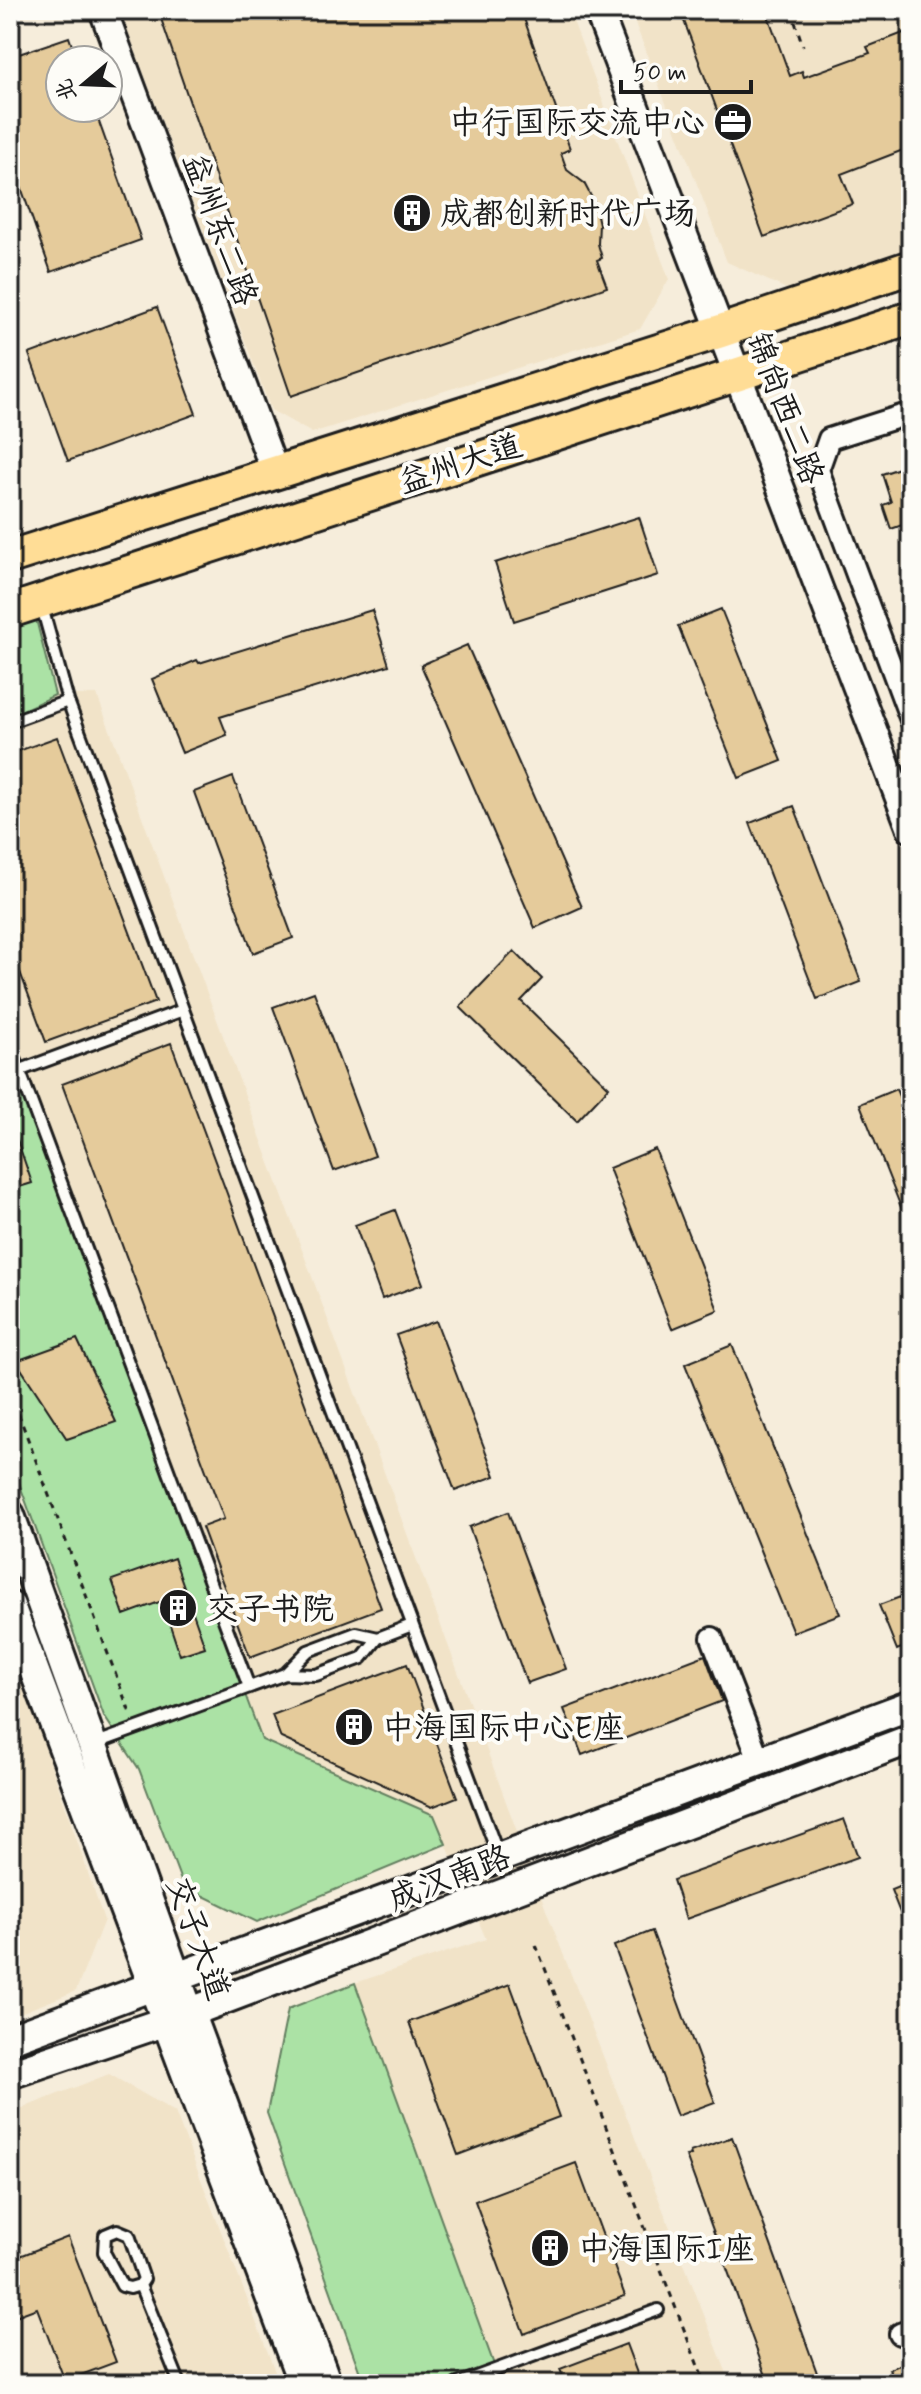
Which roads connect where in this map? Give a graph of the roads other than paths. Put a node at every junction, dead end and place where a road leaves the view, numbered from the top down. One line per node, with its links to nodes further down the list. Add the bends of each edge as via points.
1 (103, 10): 8 (street, 益州东二路)
2 (598, 10): 5 (street, 锦尚西二路)
3 (911, 267): 5 (main road, 益州大道)
4 (911, 318): 6 (main road, 益州大道)
5 (721, 331): 6 (street, 锦尚西二路); 8 (main road, 益州大道)
6 (736, 373): 10 (main road, 益州大道); 15 (street, 锦尚西二路)
7 (911, 413): 13 (street, via 829,439 818,470)
8 (275, 472): 9 (main road, 益州大道)
9 (10, 557)
10 (41, 601): 11 (main road, 益州大道); 12 (lane)
11 (10, 611)
12 (68, 701): 14 (lane); 16 (lane)
13 (911, 720)
14 (10, 722)
15 (911, 829)
16 (183, 1010): 18 (lane); 21 (lane)
17 (10, 1045): 18 (lane)
18 (15, 1072): 25 (lane)
19 (10, 1515): 28 (main road, 交子大道)
20 (10, 1606): 31 (main road, 交子大道)
21 (412, 1625): 22 (lane); 30 (lane)
22 (378, 1638): 24 (lane, via 362,1658 316,1675); 24 (lane, via 356,1633 308,1651)
23 (712, 1638): 29 (street)
24 (285, 1674): 25 (lane)
25 (249, 1687): 28 (lane)
26 (911, 1705): 29 (main road, 成汉南路)
27 (911, 1739): 32 (main road, 成汉南路)
28 (92, 1745): 31 (main road, 交子大道)
29 (760, 1762): 30 (main road, 成汉南路)
30 (499, 1859): 31 (main road, 成汉南路)
31 (165, 1982): 32 (main road, 交子大道); 33 (main road, 成汉南路)
32 (178, 2016): 34 (main road, 成汉南路); 38 (main road, 交子大道); 39 (main road, 交子大道)
33 (10, 2039)
34 (10, 2074)
35 (140, 2285): 35 (lane, via 143,2272 129,2235 117,2230 105,2235 104,2252 122,2286); 37 (lane)
36 (658, 2310): 40 (lane)
37 (180, 2384)
38 (303, 2384)
39 (327, 2384)
40 (457, 2384)

